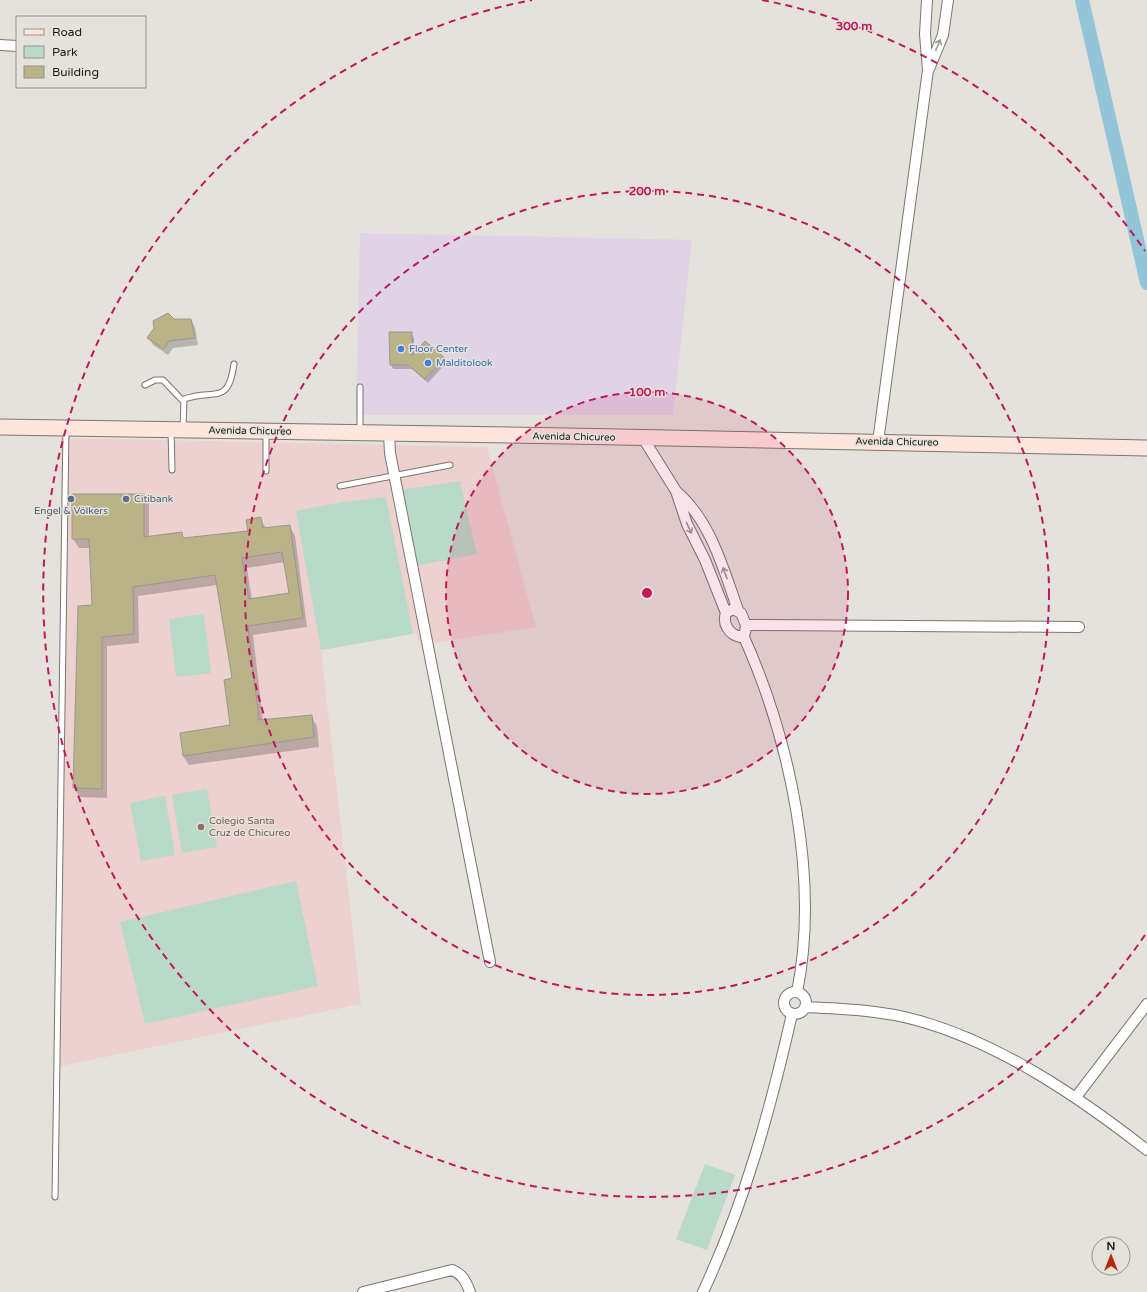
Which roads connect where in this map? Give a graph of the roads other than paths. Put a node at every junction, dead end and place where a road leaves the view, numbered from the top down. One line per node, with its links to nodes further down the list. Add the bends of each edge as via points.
1 (927, 0): 5 (street, via 925,34)
2 (948, 0): 5 (street, one-way to 2, via 943,35)
3 (0, 46): 4 (street)
4 (16, 46)
5 (928, 70): 17 (street)
6 (234, 364): 9 (lane, via 229,387 222,392 193,396)
7 (145, 385): 9 (lane, via 155,380 163,380)
8 (360, 387): 14 (lane)
9 (183, 401): 12 (lane)
10 (0, 427): 11 (main road, Avenida Chicureo)
11 (66, 428): 12 (main road, Avenida Chicureo); 37 (lane)
12 (177, 430): 13 (main road, Avenida Chicureo); 20 (lane)
13 (266, 431): 14 (main road, Avenida Chicureo); 21 (lane)
14 (360, 433): 15 (main road, Avenida Chicureo)
15 (389, 434): 16 (main road, Avenida Chicureo); 22 (street)
16 (643, 438): 17 (main road, Avenida Chicureo); 24 (street)
17 (878, 442): 18 (main road, Avenida Chicureo)
18 (1147, 448)
19 (450, 465): 22 (lane)
20 (172, 470)
21 (266, 470)
22 (395, 476): 23 (lane); 30 (street)
23 (340, 486)
24 (676, 491): 25 (street, one-way to 24, via 701,517); 26 (street, one-way to 26, via 687,524 705,560)
25 (738, 610): 26 (street, via 733,609); 27 (street)
26 (726, 613): 29 (street, via 724,621 730,632)
27 (746, 625): 28 (street); 29 (street)
28 (1079, 627)
29 (743, 636): 31 (street, via 776,722 790,777 799,832 805,937)
30 (490, 962)
31 (797, 992): 33 (street, via 804,996); 34 (street, via 789,993 784,999 785,1010)
32 (1147, 1004): 35 (street)
33 (805, 1007): 34 (street, via 800,1013); 35 (street, via 870,1011 916,1020 940,1028 1006,1058)
34 (792, 1014): 40 (street, via 751,1173)
35 (1076, 1098): 36 (street)
36 (1147, 1150)
37 (55, 1197)
38 (363, 1292): 39 (street, via 452,1270 464,1278)
39 (470, 1292)
40 (703, 1292)

